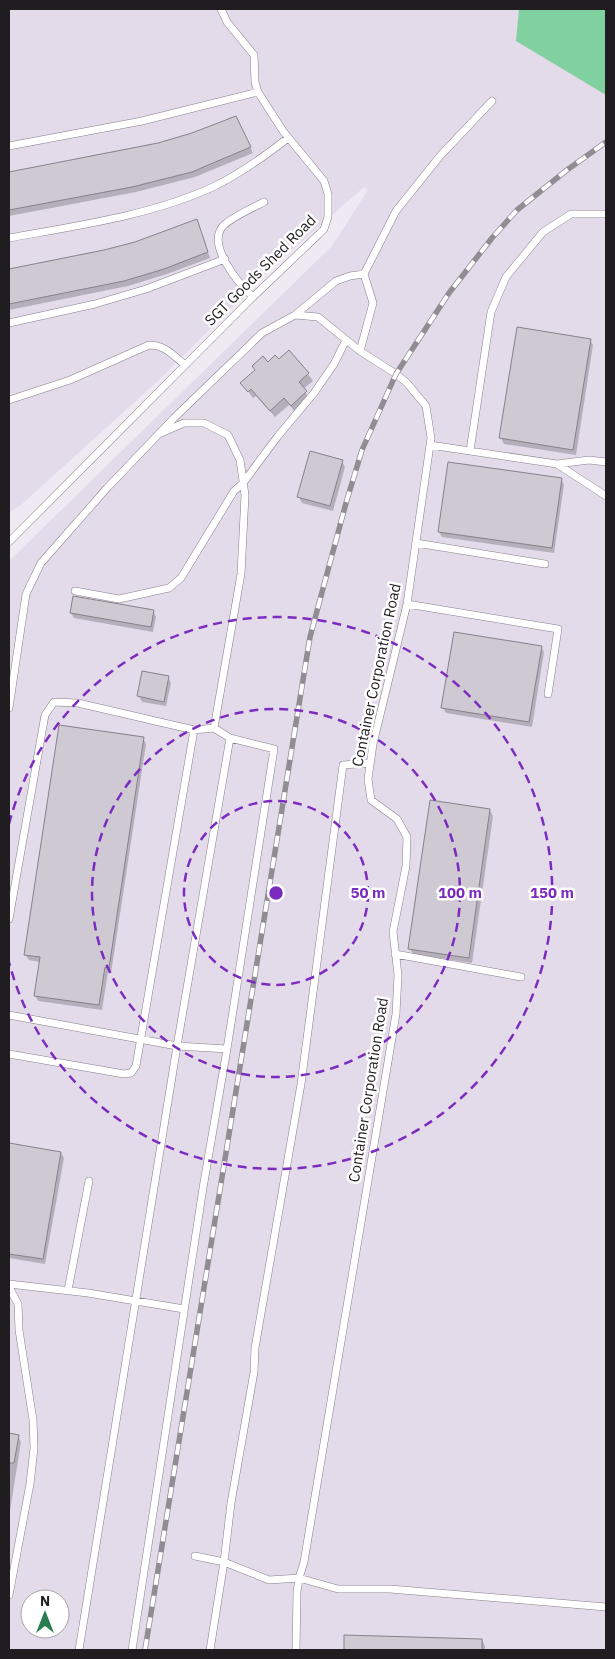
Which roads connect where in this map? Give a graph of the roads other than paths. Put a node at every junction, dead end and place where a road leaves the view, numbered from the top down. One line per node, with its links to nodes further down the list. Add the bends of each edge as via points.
1 (222, 9): 2 (lane, via 230,25 254,55)
2 (258, 92): 4 (lane, SGT Goods Shed Road); 5 (lane, via 142,121)
3 (492, 101): 10 (lane, via 440,156 396,211)
4 (288, 138): 8 (lane, via 234,176 180,200 85,224); 11 (lane, SGT Goods Shed Road, via 324,181 328,194 328,217 324,229)
5 (9, 146)
6 (264, 202): 9 (lane, via 222,227 219,245)
7 (604, 214): 20 (lane, via 571,214 543,232 506,277 491,312)
8 (9, 238)
9 (224, 259): 11 (lane); 13 (lane, via 104,302)
10 (364, 274): 12 (lane, via 336,281); 15 (lane, via 373,303)
11 (253, 297): 16 (lane, SGT Goods Shed Road)
12 (295, 315): 14 (lane, Container Corporation Road, via 318,317); 18 (lane, via 262,333)
13 (9, 323)
14 (346, 340): 15 (lane, Container Corporation Road); 23 (lane, via 314,393)
15 (360, 351): 19 (lane, Container Corporation Road, via 408,383 426,406)
16 (185, 365): 17 (lane, via 166,348 149,345 70,380); 25 (lane, SGT Goods Shed Road)
17 (9, 400)
18 (159, 434): 23 (lane, via 184,423 204,423 228,435 240,460); 31 (lane, via 41,563 26,594)
19 (430, 445): 20 (lane); 26 (lane, Container Corporation Road)
20 (470, 451): 22 (lane)
21 (606, 462): 22 (lane, via 589,460)
22 (557, 464): 24 (lane)
23 (243, 483): 28 (lane, via 234,490 181,578 169,588 119,599); 32 (lane, via 240,574)
24 (606, 496)
25 (9, 542)
26 (416, 543): 27 (lane); 29 (lane, Container Corporation Road)
27 (545, 564)
28 (75, 591)
29 (407, 604): 30 (lane, via 558,629); 35 (lane, Container Corporation Road)
30 (548, 694)
31 (9, 708)
32 (214, 728): 33 (lane); 34 (lane)
33 (194, 730): 36 (lane, via 78,703 54,702 45,715); 40 (lane)
34 (230, 738): 41 (lane); 42 (lane, via 274,749)
35 (370, 763): 37 (lane, Container Corporation Road, via 371,800 397,819 408,837 406,866 392,932); 50 (lane, via 344,765 300,1084)
36 (9, 919)
37 (395, 954): 38 (lane); 51 (lane, Container Corporation Road, via 398,974 396,1014)
38 (521, 977)
39 (9, 1015): 40 (lane)
40 (140, 1040): 41 (lane); 43 (lane, via 136,1066 131,1073 124,1074)
41 (177, 1046): 42 (lane); 47 (lane)
42 (227, 1049): 48 (lane)
43 (9, 1054)
44 (89, 1181): 46 (lane)
45 (9, 1285): 46 (lane); 52 (lane, via 18,1304 34,1448)
46 (68, 1290): 47 (lane)
47 (136, 1301): 48 (lane); 54 (lane)
48 (184, 1309): 55 (lane)
49 (195, 1556): 50 (lane)
50 (224, 1562): 51 (lane, via 269,1580); 56 (lane)
51 (299, 1578): 53 (lane, via 338,1588 390,1588); 57 (lane, Container Corporation Road)
52 (9, 1595)
53 (606, 1607)
54 (79, 1650)
55 (132, 1650)
56 (210, 1650)
57 (296, 1650)

